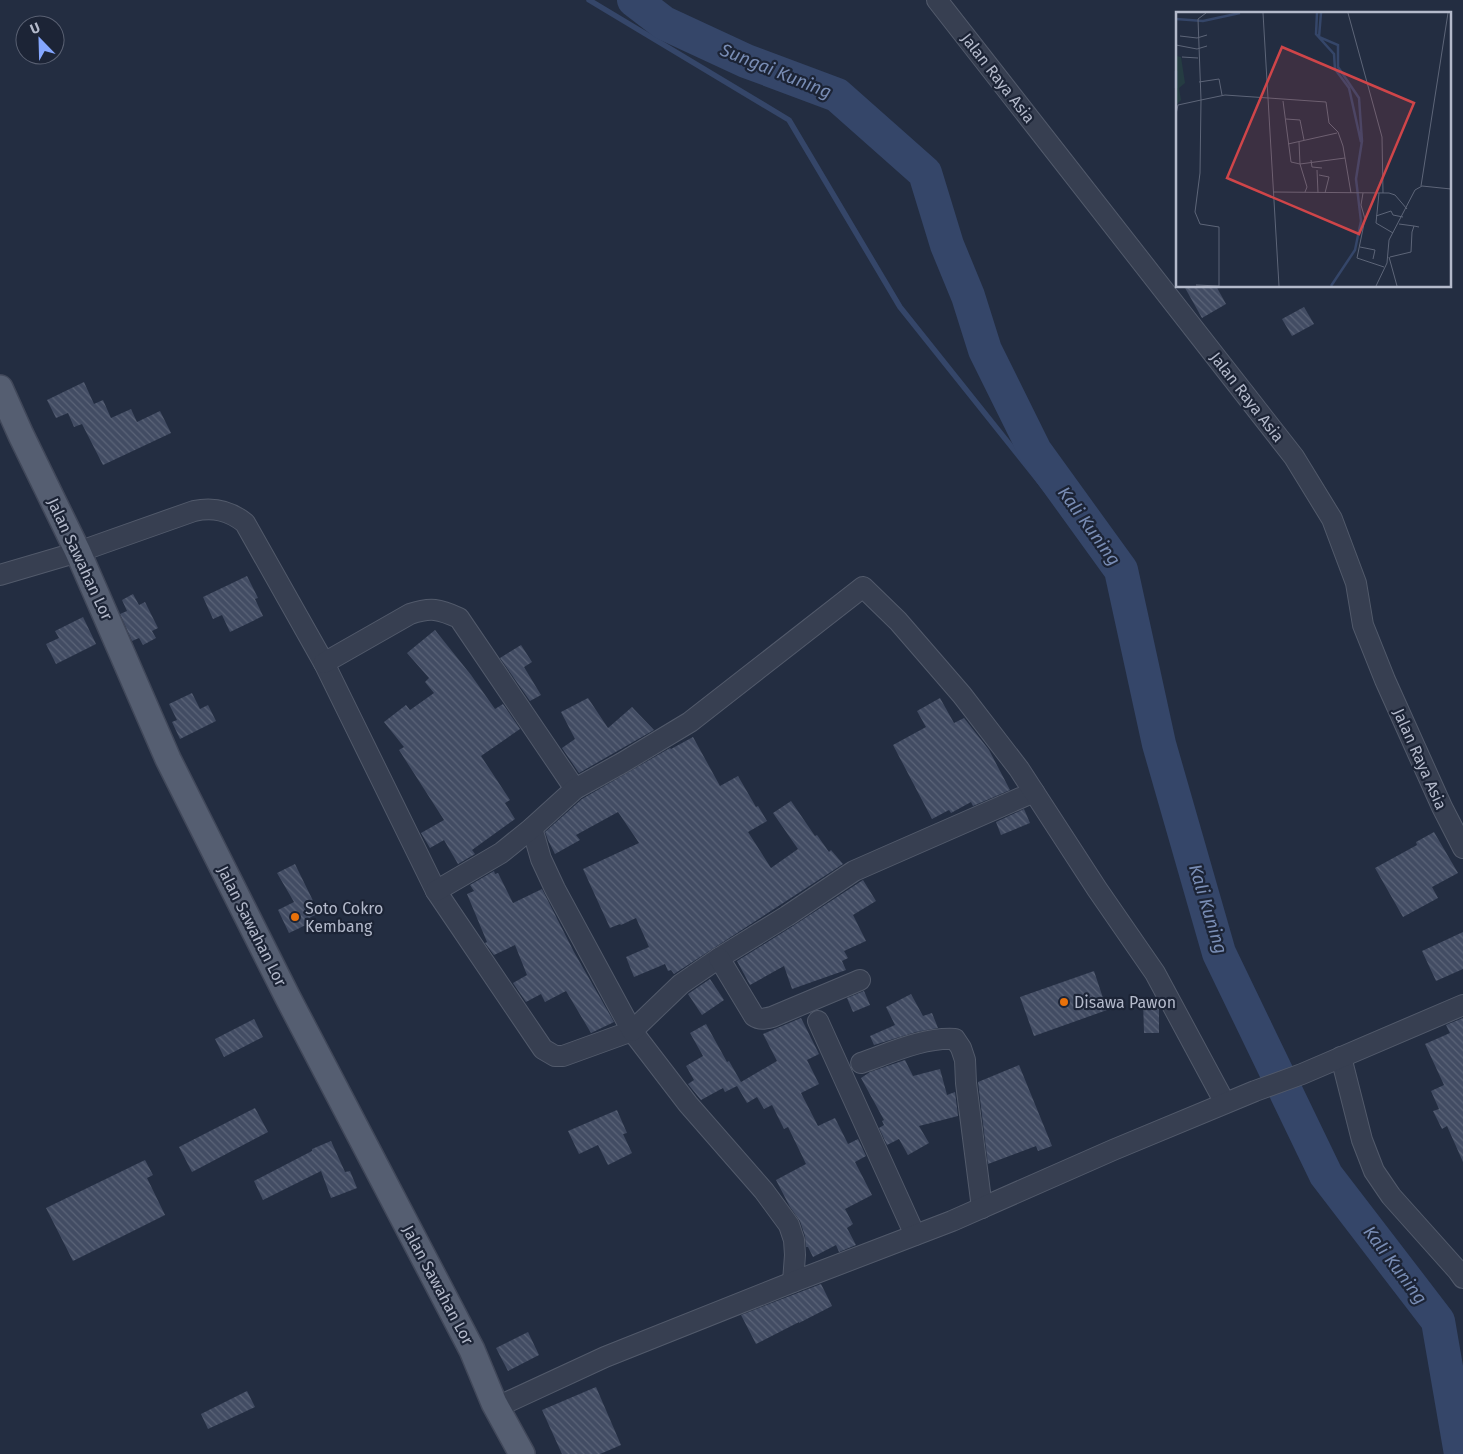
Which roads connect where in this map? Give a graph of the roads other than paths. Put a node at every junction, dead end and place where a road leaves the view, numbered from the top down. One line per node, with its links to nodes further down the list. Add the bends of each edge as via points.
1 (937, 0): 9 (street, Jalan Raya Asia, via 1294,457 1332,519 1356,583 1363,625)
2 (0, 388): 3 (main road, Jalan Sawahan Lor)
3 (78, 552): 4 (street); 5 (street, via 194,511 208,508 236,516 244,523); 23 (main road, Jalan Sawahan Lor, via 168,758 288,998 472,1350)
4 (0, 575)
5 (324, 663): 6 (street, via 410,614 442,610 459,618); 10 (street)
6 (575, 789): 7 (street, via 690,722 863,587 898,621 962,695); 8 (street)
7 (1034, 792): 11 (street, via 854,871); 18 (street, via 1154,973)
8 (532, 828): 10 (street, via 501,853); 15 (street, via 541,859 555,889)
9 (1463, 848)
10 (436, 891): 15 (street, via 543,1049 555,1056 563,1056)
11 (719, 958): 12 (street, via 754,1016 759,1019 772,1017); 15 (street, via 681,984)
12 (860, 980)
13 (1463, 1005): 16 (street)
14 (818, 1021): 20 (street)
15 (632, 1030): 22 (street, via 688,1104 789,1225 795,1248)
16 (1342, 1057): 18 (street); 21 (street, via 1362,1140 1374,1171 1391,1196)
17 (861, 1063): 19 (street, via 928,1041 955,1039 966,1060)
18 (1225, 1103): 19 (street)
19 (982, 1208): 20 (street)
20 (915, 1235): 22 (street)
21 (1459, 1268)
22 (793, 1282): 23 (street, via 605,1357)
23 (496, 1408): 24 (main road, Jalan Sawahan Lor)
24 (522, 1454)

